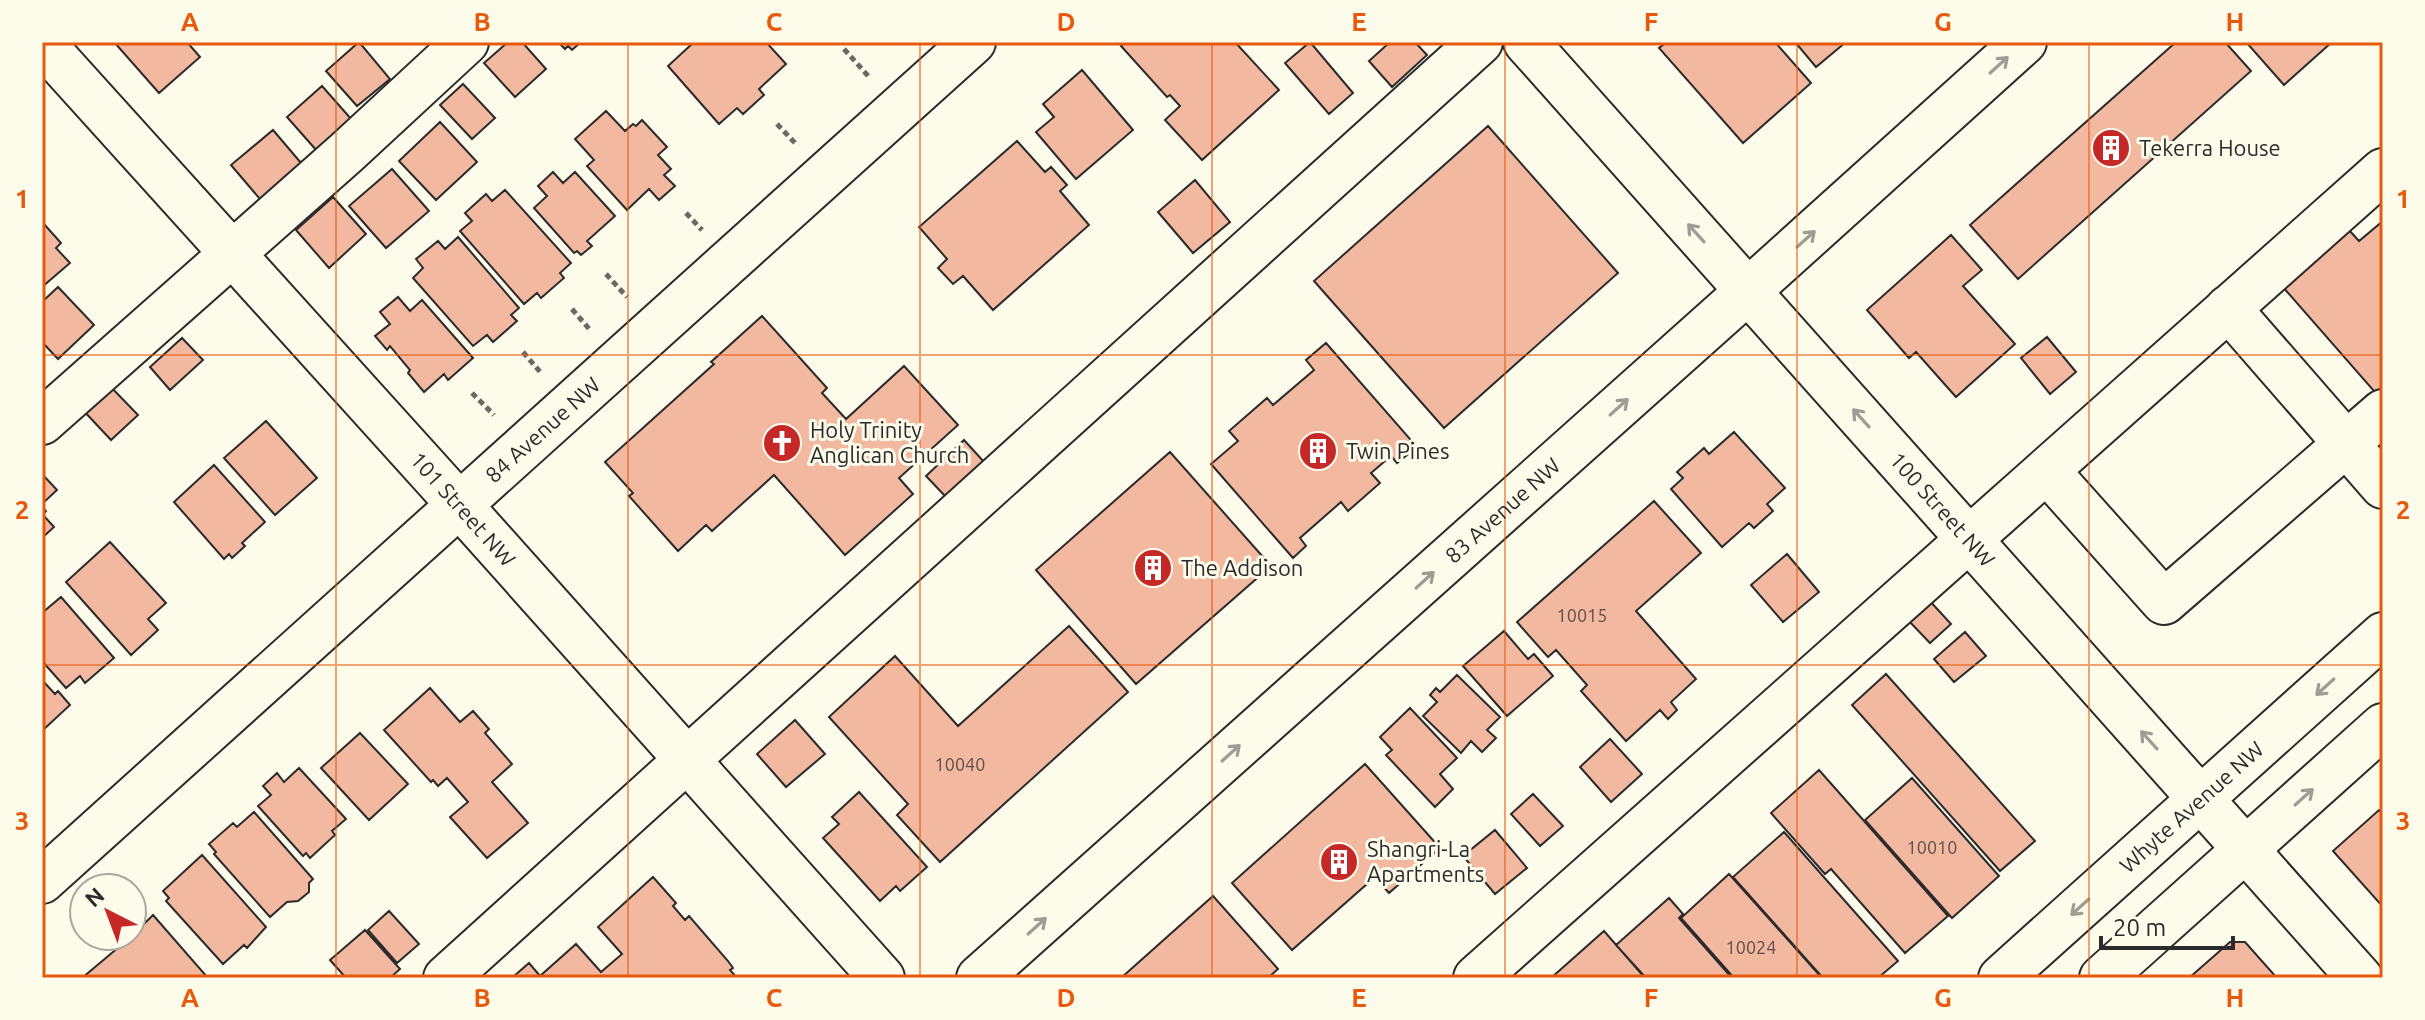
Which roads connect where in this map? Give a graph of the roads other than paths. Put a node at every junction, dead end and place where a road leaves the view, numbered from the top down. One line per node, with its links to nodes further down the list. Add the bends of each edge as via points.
1 (466, 42): 8 (street)
2 (973, 42): 16 (street, 84 Avenue NW)
3 (1480, 42): 20 (street)
4 (1526, 42): 9 (street, 100 Street NW, one-way to 4)
5 (2024, 42): 9 (street, 83 Avenue NW, one-way to 5)
6 (42, 43): 8 (street, 101 Street NW)
7 (2383, 171): 10 (street)
8 (232, 254): 12 (street); 16 (street, 101 Street NW)
9 (1748, 291): 17 (street, 100 Street NW, one-way to 9); 26 (street, 83 Avenue NW, one-way to 9)
10 (2228, 308): 13 (street); 14 (street)
11 (2383, 412): 13 (street)
12 (42, 422)
13 (2346, 445): 14 (street, via 2164,602); 15 (street)
14 (2047, 471): 17 (street)
15 (2383, 486)
16 (460, 505): 20 (street, 101 Street NW); 23 (street, 84 Avenue NW)
17 (1969, 539): 21 (street, 100 Street NW, one-way to 17); 27 (street)
18 (2383, 635): 21 (street, Whyte Avenue NW, one-way to 21)
19 (2383, 726): 22 (street, one-way to 19)
20 (688, 760): 24 (street); 25 (street, 101 Street NW)
21 (2201, 799): 22 (street, 100 Street NW); 28 (street, Whyte Avenue NW, one-way to 28)
22 (2245, 849): 29 (street); 30 (street, 100 Street NW)
23 (42, 881)
24 (446, 978)
25 (882, 978)
26 (979, 978)
27 (1476, 978)
28 (2001, 978)
29 (2102, 978)
30 (2360, 978)

